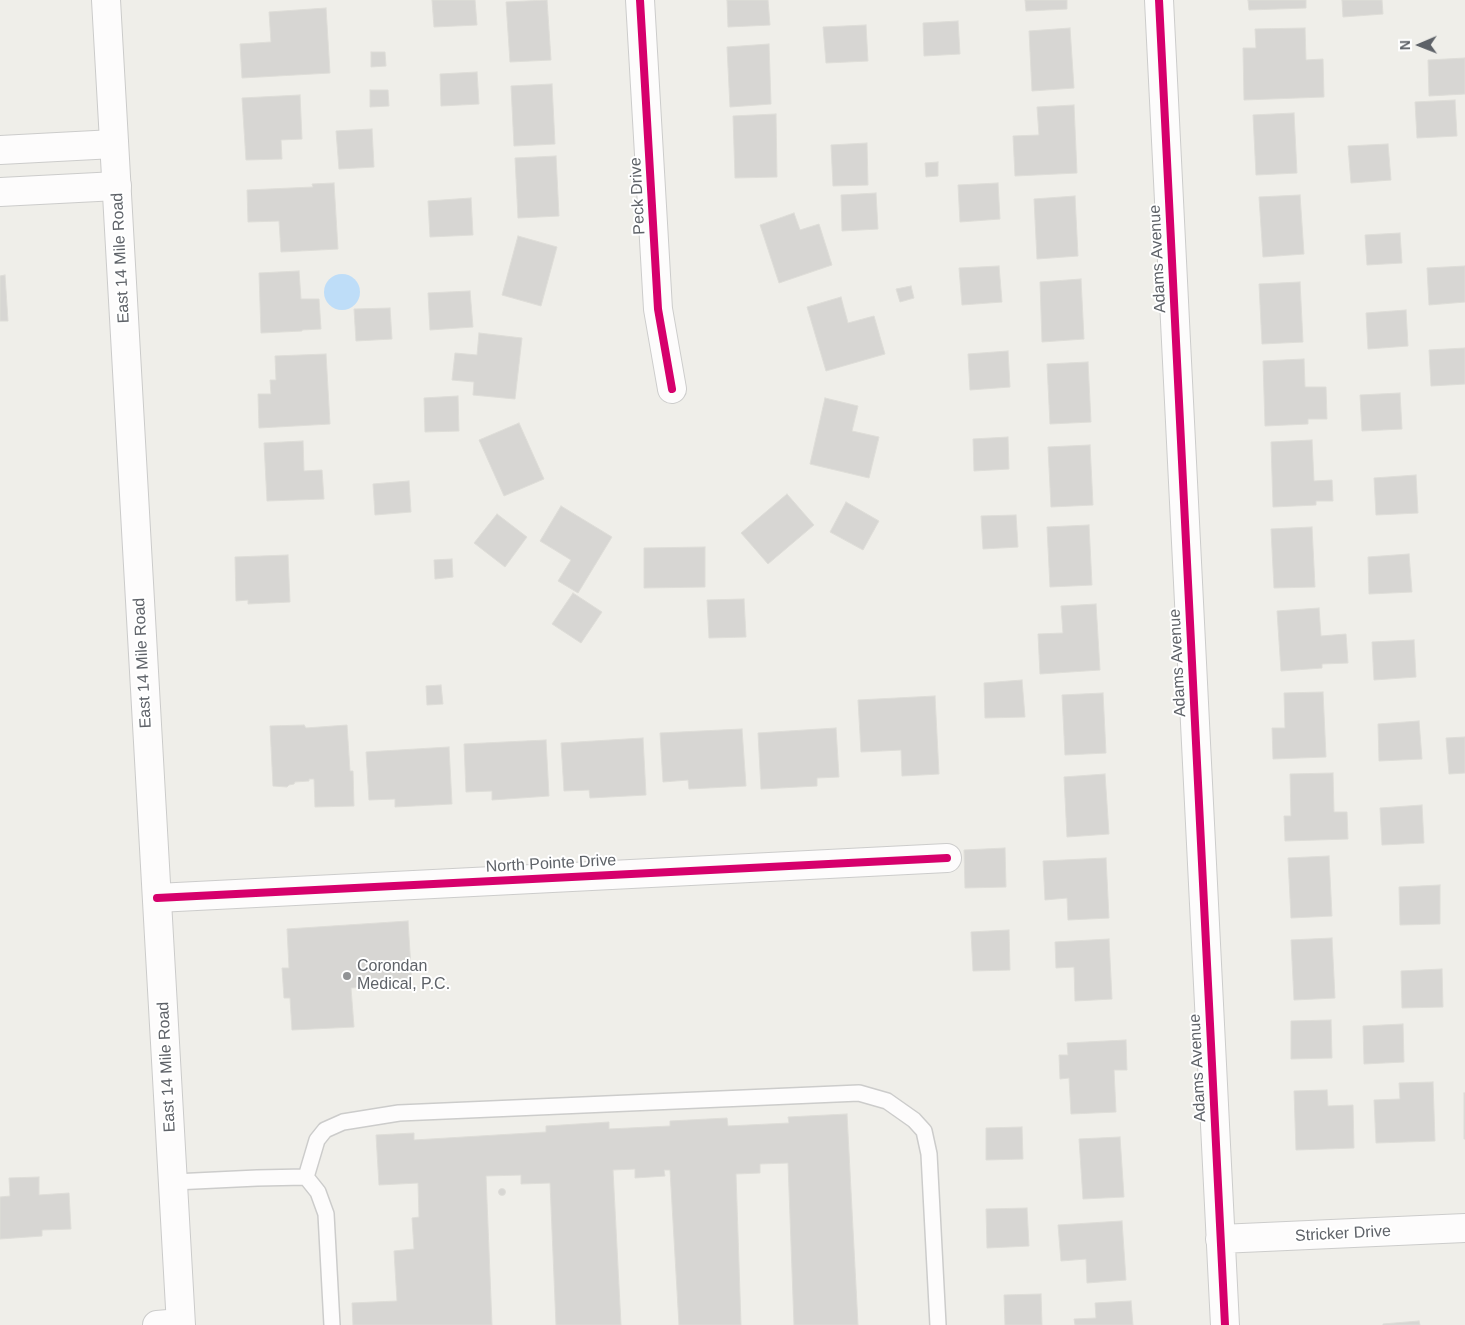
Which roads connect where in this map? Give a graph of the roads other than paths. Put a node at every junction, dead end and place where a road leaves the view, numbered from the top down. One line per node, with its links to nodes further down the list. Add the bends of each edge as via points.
1 (106, 0): 4 (street, East 14 Mile Road)
2 (640, 0): 8 (street, Peck Drive, via 658,309)
3 (1159, 0): 14 (street, Adams Avenue)
4 (114, 144): 5 (street); 6 (street, East 14 Mile Road)
5 (0, 150)
6 (117, 186): 7 (street); 10 (street, East 14 Mile Road)
7 (0, 192)
8 (672, 389)
9 (946, 858): 10 (street, North Pointe Drive)
10 (156, 898): 12 (street, East 14 Mile Road)
11 (306, 1177): 12 (lane); 16 (lane, via 318,1192 326,1214); 17 (lane, via 317,1140 325,1130 343,1122 399,1113 859,1093 887,1101 924,1131 929,1154)
12 (174, 1182): 15 (street, East 14 Mile Road)
13 (1465, 1228): 14 (street, Stricker Drive)
14 (1220, 1240): 18 (street, Adams Avenue)
15 (173, 1324)
16 (332, 1325)
17 (938, 1325)
18 (1225, 1325)

